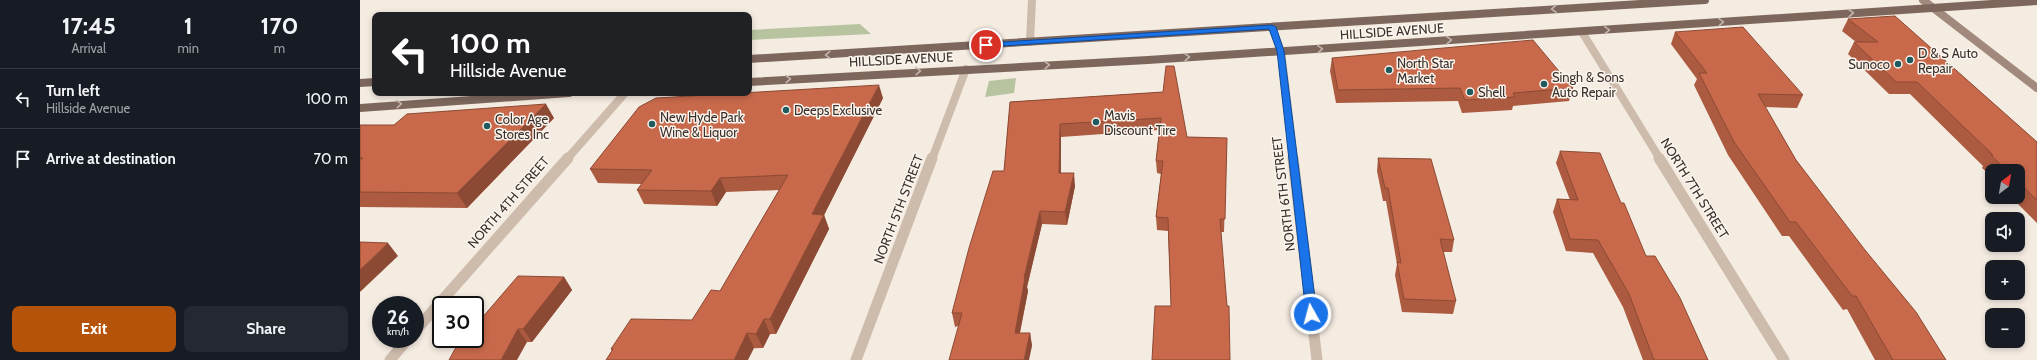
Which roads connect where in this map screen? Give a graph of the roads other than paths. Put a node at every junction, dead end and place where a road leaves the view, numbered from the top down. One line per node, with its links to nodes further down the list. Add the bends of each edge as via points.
1 (1032, 0): 8 (street)
2 (1705, 0): 6 (main road, HILLSIDE AVENUE, one-way to 6)
3 (1923, 0): 5 (main road)
4 (2037, 2): 5 (main road, HILLSIDE AVENUE)
5 (1932, 8): 7 (main road, HILLSIDE AVENUE, one-way to 5); 15 (main road)
6 (1272, 27): 8 (main road, HILLSIDE AVENUE); 9 (street, NORTH 6TH STREET)
7 (1582, 32): 9 (main road, HILLSIDE AVENUE, one-way to 7); 24 (street, NORTH 7TH STREET)
8 (1030, 42): 10 (main road, HILLSIDE AVENUE, one-way to 10)
9 (1281, 51): 11 (main road, HILLSIDE AVENUE, one-way to 9); 23 (street, NORTH 6TH STREET)
10 (752, 59)
11 (966, 68): 13 (main road, HILLSIDE AVENUE, one-way to 11); 22 (street, NORTH 5TH STREET)
12 (372, 82): 14 (main road)
13 (752, 82)
14 (360, 83)
15 (2037, 88)
16 (527, 96): 18 (main road, one-way to 16)
17 (622, 96): 19 (street, NORTH 4TH STREET)
18 (360, 108)
19 (424, 321)
20 (400, 348): 21 (street)
21 (390, 360)
22 (856, 360)
23 (1317, 360)
24 (1784, 360)

